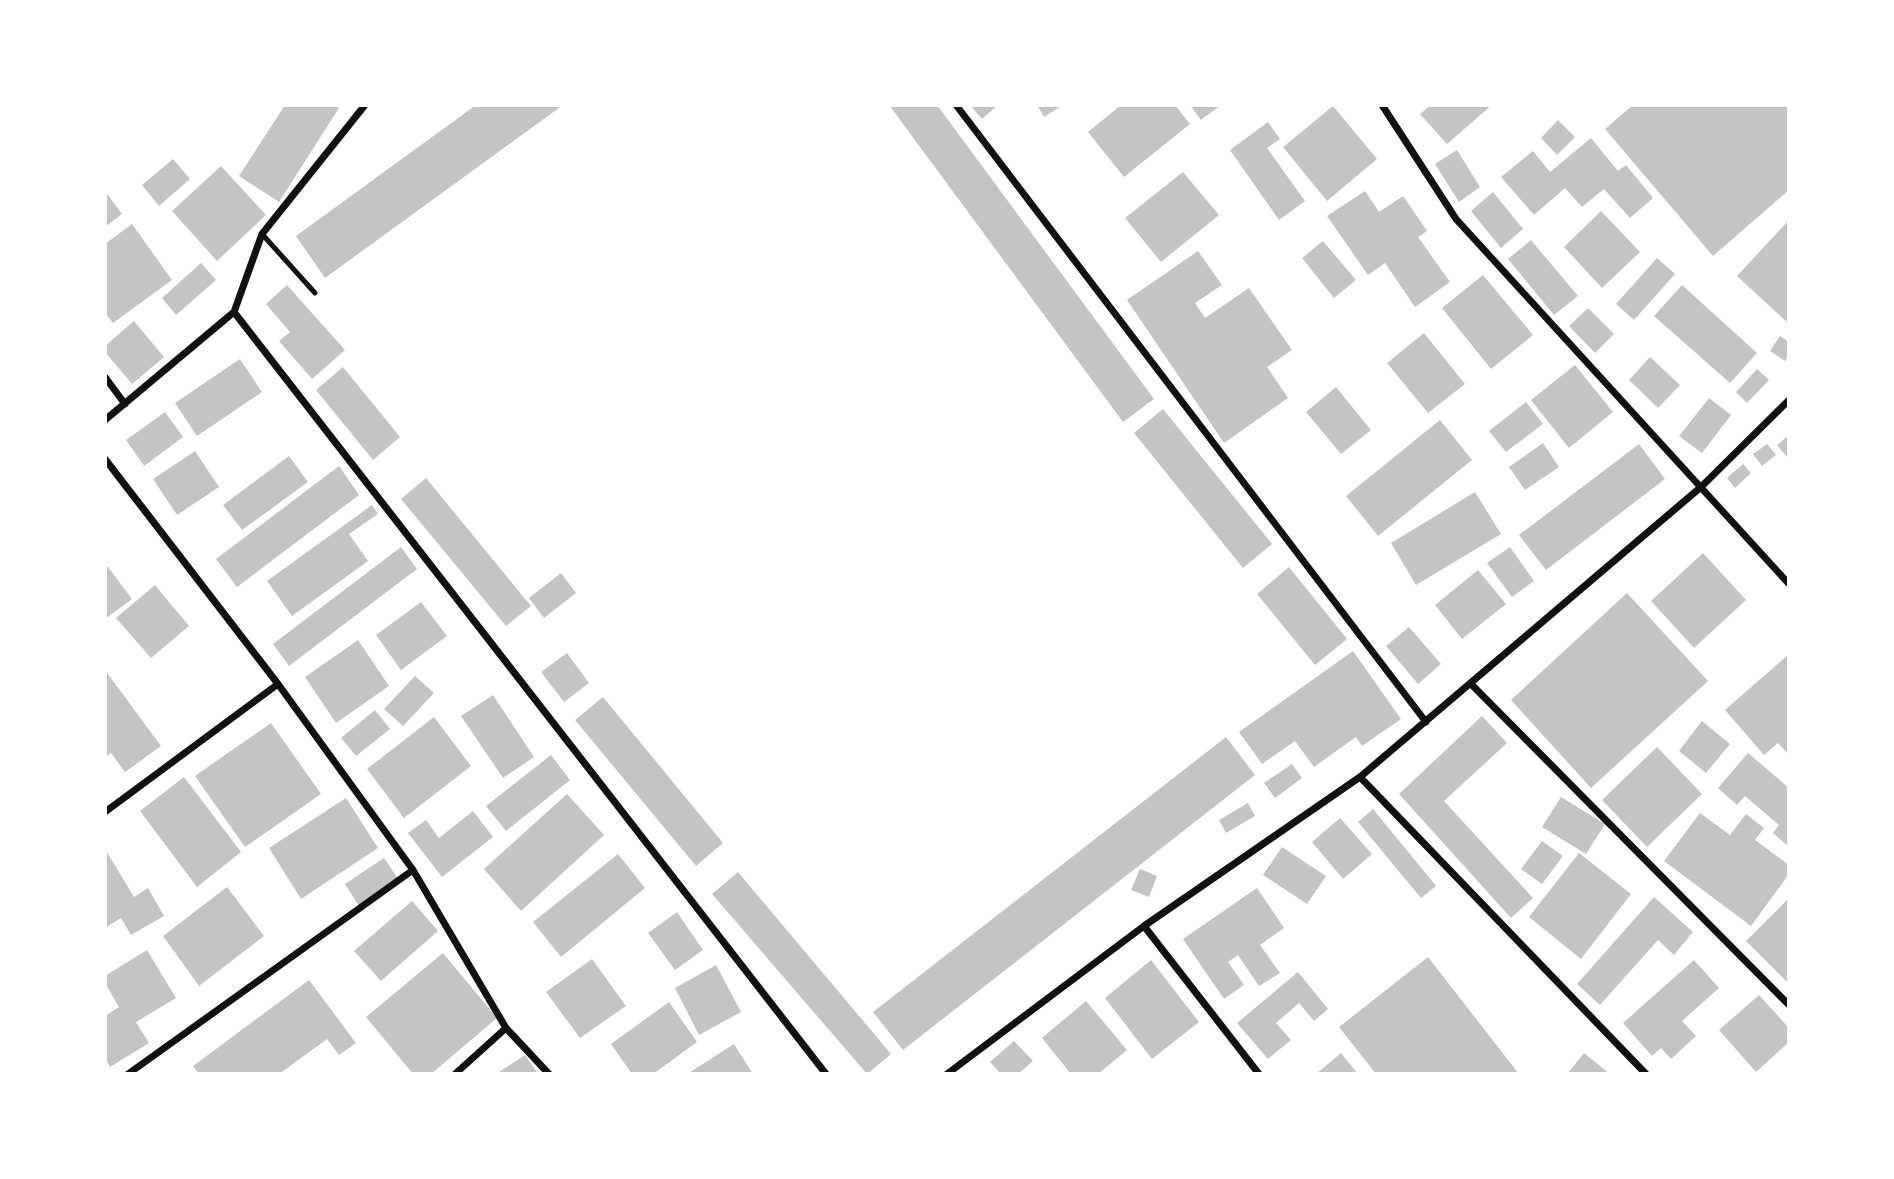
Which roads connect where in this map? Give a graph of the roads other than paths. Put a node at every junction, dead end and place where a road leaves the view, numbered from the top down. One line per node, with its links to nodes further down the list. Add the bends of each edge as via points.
1 (365, 105): 4 (street)
2 (956, 105): 16 (street)
3 (1382, 105): 12 (street, via 1456,219)
4 (262, 234): 5 (lane); 6 (street)
5 (315, 293)
6 (234, 312): 9 (street); 26 (street)
7 (105, 377): 9 (street)
8 (1789, 400): 12 (street)
9 (125, 404): 10 (street)
10 (105, 419)
11 (105, 459): 14 (street)
12 (1702, 486): 13 (street); 15 (street)
13 (1789, 584)
14 (278, 684): 18 (street); 19 (street)
15 (1472, 685): 16 (street); 21 (street)
16 (1426, 722): 17 (street)
17 (1360, 777): 20 (street); 29 (street)
18 (105, 812)
19 (413, 870): 22 (street); 23 (street)
20 (1144, 926): 27 (street); 28 (street)
21 (1789, 1005)
22 (506, 1028): 24 (street); 25 (street)
23 (128, 1074)
24 (455, 1074)
25 (549, 1074)
26 (826, 1074)
27 (947, 1074)
28 (1259, 1074)
29 (1646, 1074)

